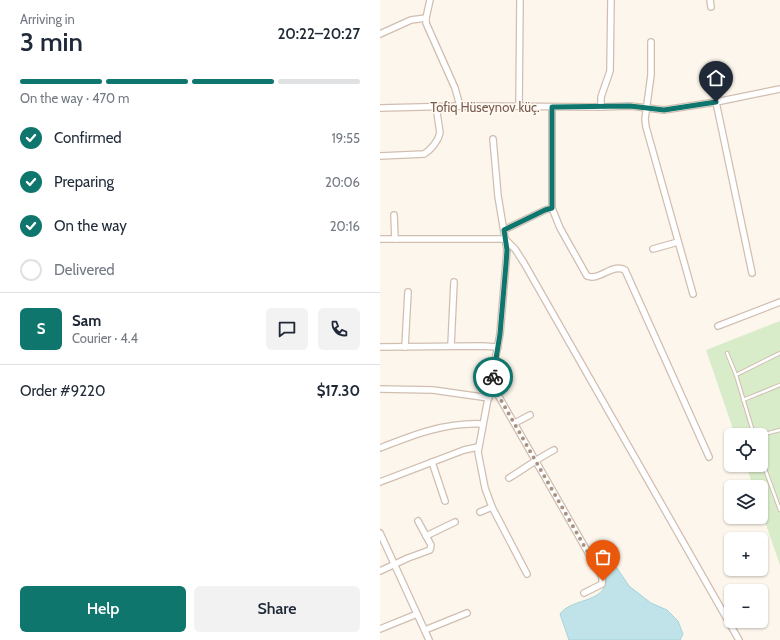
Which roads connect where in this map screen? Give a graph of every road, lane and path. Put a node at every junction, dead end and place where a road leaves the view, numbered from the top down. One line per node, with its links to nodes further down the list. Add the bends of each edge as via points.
1 (430, 0): 6 (street)
2 (520, 0): 13 (street)
3 (611, 0): 15 (street, via 610,71 601,97)
4 (710, 0): 5 (street)
5 (711, 7)
6 (426, 18): 7 (street, via 411,20); 12 (street, via 428,29 455,88)
7 (380, 34)
8 (651, 42): 17 (street)
9 (780, 89): 10 (street, Tofiq Hüseynov küç.)
10 (716, 102): 17 (street, Tofiq Hüseynov küç., via 664,110); 28 (street)
11 (436, 106): 12 (street, Tofiq Hüseynov küç.); 16 (street, Tofiq Hüseynov küç.); 19 (street, via 440,133 428,152)
12 (460, 106): 13 (street, Tofiq Hüseynov küç.)
13 (519, 106): 14 (street, Tofiq Hüseynov küç.)
14 (552, 107): 15 (street, Tofiq Hüseynov küç.); 20 (street)
15 (601, 107): 17 (street, Tofiq Hüseynov küç.)
16 (380, 108)
17 (647, 108): 26 (street, via 646,127)
18 (493, 139): 22 (street)
19 (380, 156)
20 (552, 208): 22 (street); 55 (street, via 560,228 587,276 593,277 616,268 625,270)
21 (394, 215): 23 (street)
22 (504, 230): 24 (street)
23 (395, 239): 24 (street); 25 (street)
24 (505, 239): 37 (street, via 507,250); 79 (street, via 524,263)
25 (380, 240)
26 (678, 242): 27 (street); 31 (street)
27 (653, 249)
28 (752, 273)
29 (454, 282): 34 (street)
30 (408, 292): 36 (street)
31 (693, 294)
32 (780, 302): 33 (street)
33 (718, 326)
34 (451, 346): 36 (street); 37 (street)
35 (380, 347): 36 (street)
36 (405, 347)
37 (498, 347): 43 (street)
38 (727, 352): 40 (lane)
39 (780, 353): 40 (lane)
40 (736, 376): 45 (lane)
41 (780, 385): 45 (lane)
42 (380, 389): 44 (street, via 433,390)
43 (491, 390): 44 (street); 47 (street, via 498,395)
44 (489, 398): 48 (street)
45 (743, 400): 49 (lane)
46 (530, 415): 47 (street)
47 (515, 423): 56 (street)
48 (483, 424): 52 (street); 53 (street, via 431,429)
49 (752, 428)
50 (780, 430): 51 (lane)
51 (768, 433)
52 (478, 447): 57 (street); 63 (street)
53 (380, 448)
54 (554, 450): 56 (street)
55 (709, 457)
56 (536, 460): 59 (street); 73 (street, via 602,577 602,584)
57 (432, 462): 60 (street); 61 (street)
58 (767, 472): 62 (lane)
59 (509, 478)
60 (380, 482)
61 (445, 501)
62 (779, 503): 64 (lane)
63 (492, 507): 65 (street); 72 (street)
64 (780, 510)
65 (480, 512)
66 (418, 521): 69 (street)
67 (455, 522): 69 (street)
68 (380, 533): 70 (street)
69 (426, 536): 70 (street, via 431,545 430,550)
70 (395, 564): 71 (street); 75 (street)
71 (380, 571)
72 (527, 574)
73 (584, 593)
74 (467, 612): 77 (street)
75 (417, 614): 76 (street); 77 (street)
76 (380, 629)
77 (425, 630): 78 (street)
78 (430, 640)
79 (739, 640)

